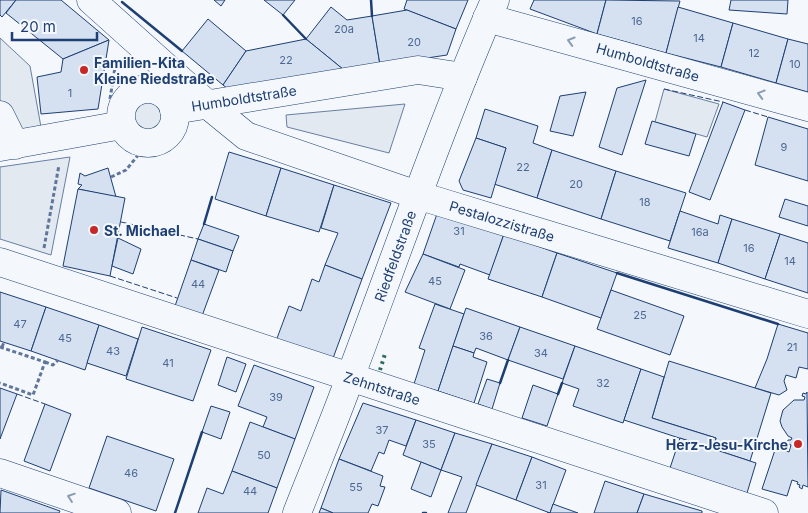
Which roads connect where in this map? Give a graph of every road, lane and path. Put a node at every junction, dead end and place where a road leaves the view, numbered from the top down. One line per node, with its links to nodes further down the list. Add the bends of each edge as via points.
1 (91, 0): 3 (street, Pestalozzistraße)
2 (491, 9): 4 (street, Riedfeldstraße); 6 (street, Humboldtstraße, one-way to 2)
3 (121, 27): 5 (street, Pestalozzistraße); 9 (path)
4 (463, 77): 5 (street, Humboldtstraße, via 418,70); 14 (street, Riedfeldstraße)
5 (208, 105): 7 (street, Humboldtstraße); 14 (street, Pestalozzistraße, via 246,136)
6 (808, 107)
7 (174, 110): 9 (street, Humboldtstraße, via 162,92 144,88 128,96); 11 (street, Humboldtstraße, via 174,124 170,132 164,138)
8 (0, 115): 12 (street)
9 (114, 127): 10 (street); 11 (street, via 139,142)
10 (64, 137): 12 (street); 16 (path)
11 (148, 143): 13 (path, via 126,170)
12 (7, 146)
13 (111, 177)
14 (417, 195): 17 (street, Pestalozzistraße); 22 (street, Riedfeldstraße)
15 (0, 262): 16 (street, Zehntstraße)
16 (38, 275): 22 (street, Zehntstraße)
17 (808, 314)
18 (4, 342): 19 (path)
19 (1, 347): 21 (path)
20 (58, 360): 21 (path, via 53,365)
21 (45, 362): 23 (path, via 32,397)
22 (351, 378): 26 (street, Riedfeldstraße); 27 (street, Zehntstraße)
23 (0, 383)
24 (0, 473): 25 (street, one-way to 24)
25 (117, 513)
26 (297, 513)
27 (764, 513)

